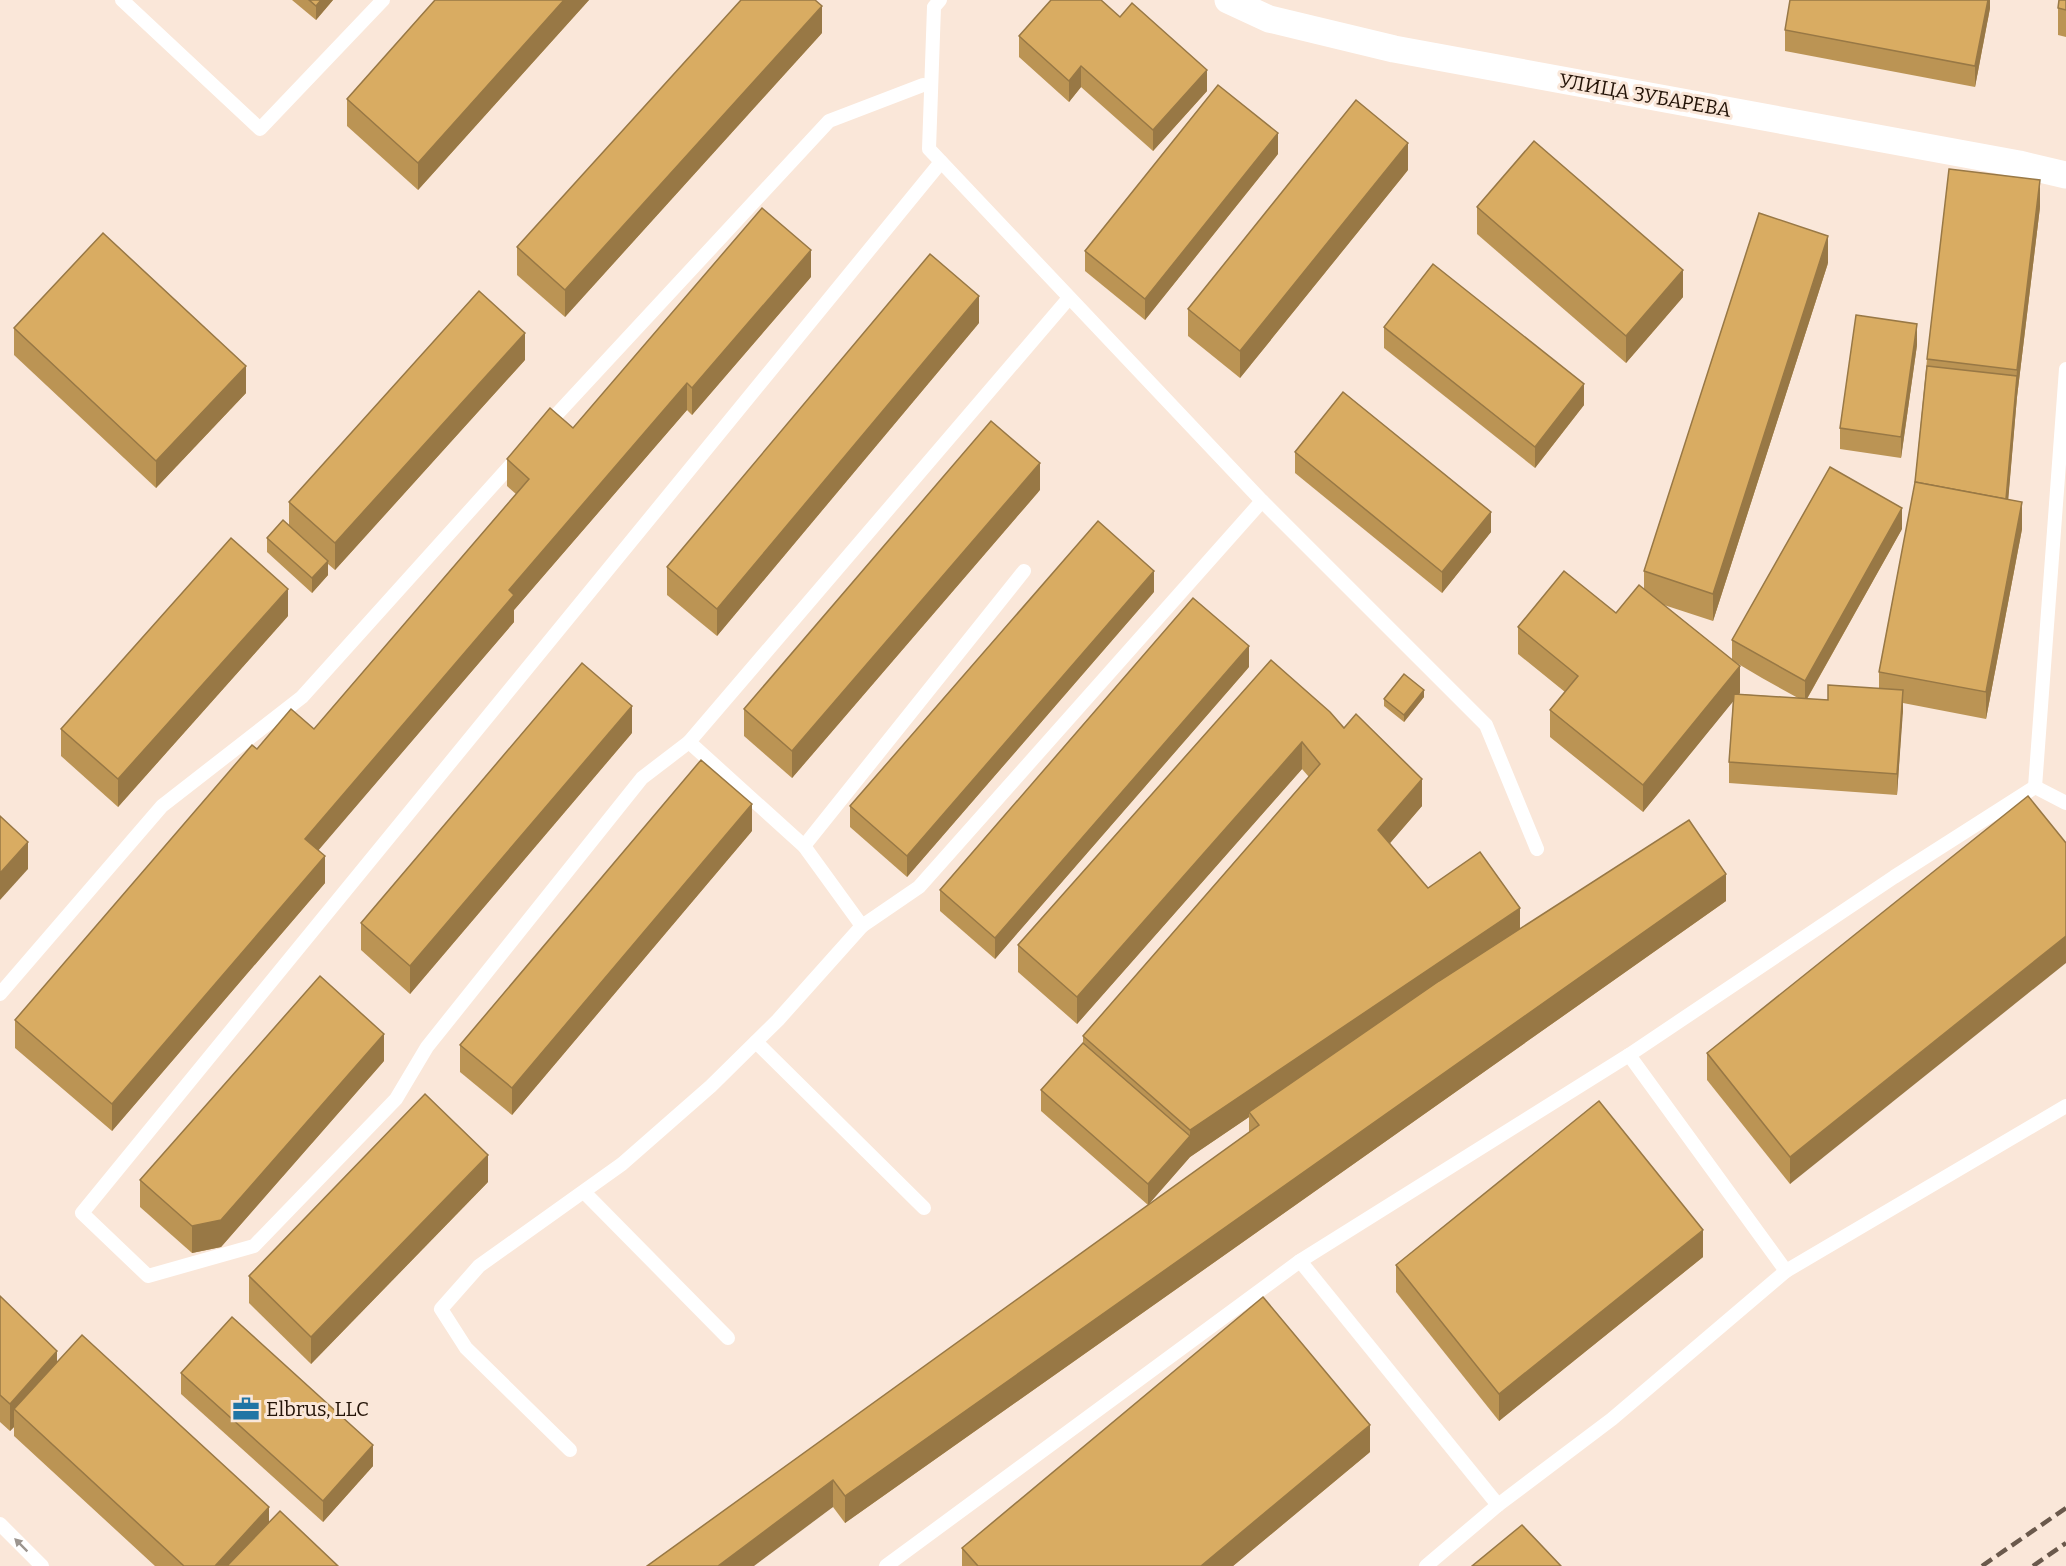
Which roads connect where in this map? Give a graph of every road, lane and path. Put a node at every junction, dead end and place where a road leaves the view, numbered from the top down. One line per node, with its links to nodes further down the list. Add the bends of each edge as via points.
1 (122, 0): 2 (lane, via 260,129)
2 (383, 0)
3 (940, 0): 6 (lane, via 934,7 929,149)
4 (1228, 0): 7 (street, УЛИЦА ЗУБАРЕВА, via 1269,19 1394,49)
5 (923, 85): 19 (lane, via 829,121 302,697 162,806)
6 (941, 162): 8 (lane); 13 (lane, via 82,1213 148,1276 254,1246 396,1099 427,1047 642,778)
7 (2066, 175)
8 (1069, 297): 10 (lane); 13 (lane)
9 (2066, 369): 11 (lane)
10 (1262, 501): 17 (lane, via 1486,725); 18 (lane, via 919,887)
11 (2059, 557): 14 (lane)
12 (1024, 572): 16 (lane)
13 (689, 742): 16 (lane)
14 (2035, 787): 15 (lane); 21 (lane)
15 (2066, 803)
16 (804, 846): 18 (lane)
17 (1538, 849)
18 (862, 926): 20 (lane)
19 (0, 994)
20 (756, 1042): 23 (lane, via 622,1164); 24 (lane)
21 (1629, 1055): 25 (lane); 26 (lane)
22 (2066, 1106): 26 (lane)
23 (584, 1192): 27 (lane); 28 (lane, via 479,1266 441,1309 466,1348)
24 (924, 1208)
25 (1300, 1261): 29 (lane); 32 (lane)
26 (1786, 1271): 29 (lane, via 1612,1419)
27 (728, 1338)
28 (570, 1450)
29 (1498, 1505): 33 (lane)
30 (0, 1524): 31 (lane, one-way to 30)
31 (42, 1566)
32 (886, 1566)
33 (1426, 1566)

